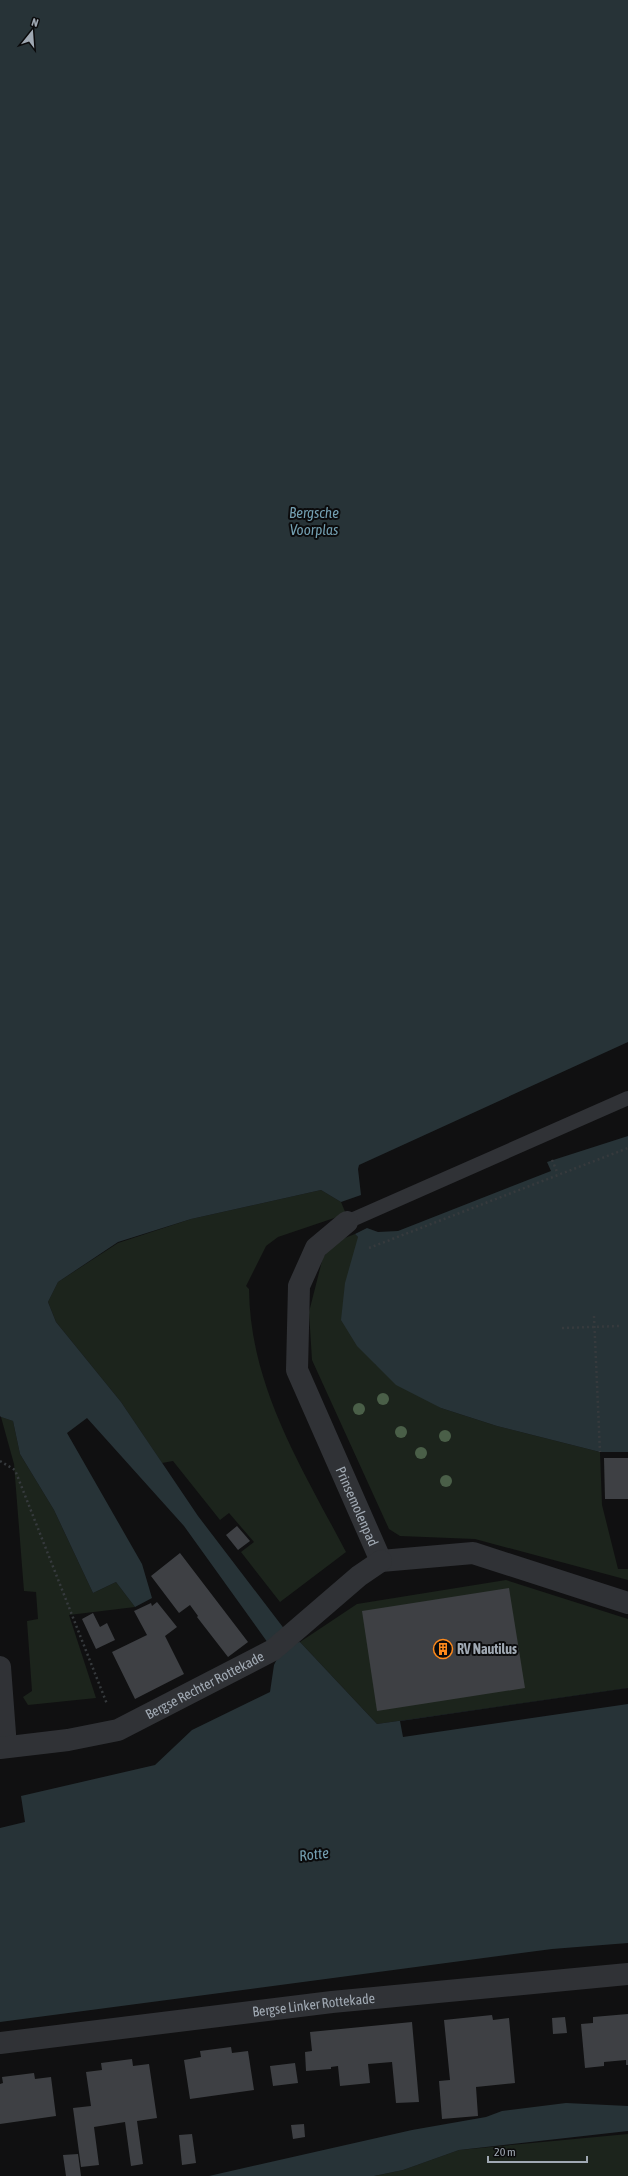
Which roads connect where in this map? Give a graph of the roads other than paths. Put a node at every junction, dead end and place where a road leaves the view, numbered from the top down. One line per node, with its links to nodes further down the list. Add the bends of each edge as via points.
1 (628, 1098): 2 (lane)
2 (347, 1222): 3 (street, Prinsemolenpad, via 316,1248 299,1286 297,1370)
3 (381, 1561): 4 (street, Prinsemolenpad, via 473,1553); 6 (street, Bergse Rechter Rottekade, via 359,1576 273,1650 118,1730 68,1740)
4 (628, 1603)
5 (0, 1667): 6 (street)
6 (3, 1748)
7 (628, 1974): 8 (street, Bergse Linker Rottekade, via 332,2002)
8 (0, 2043)

